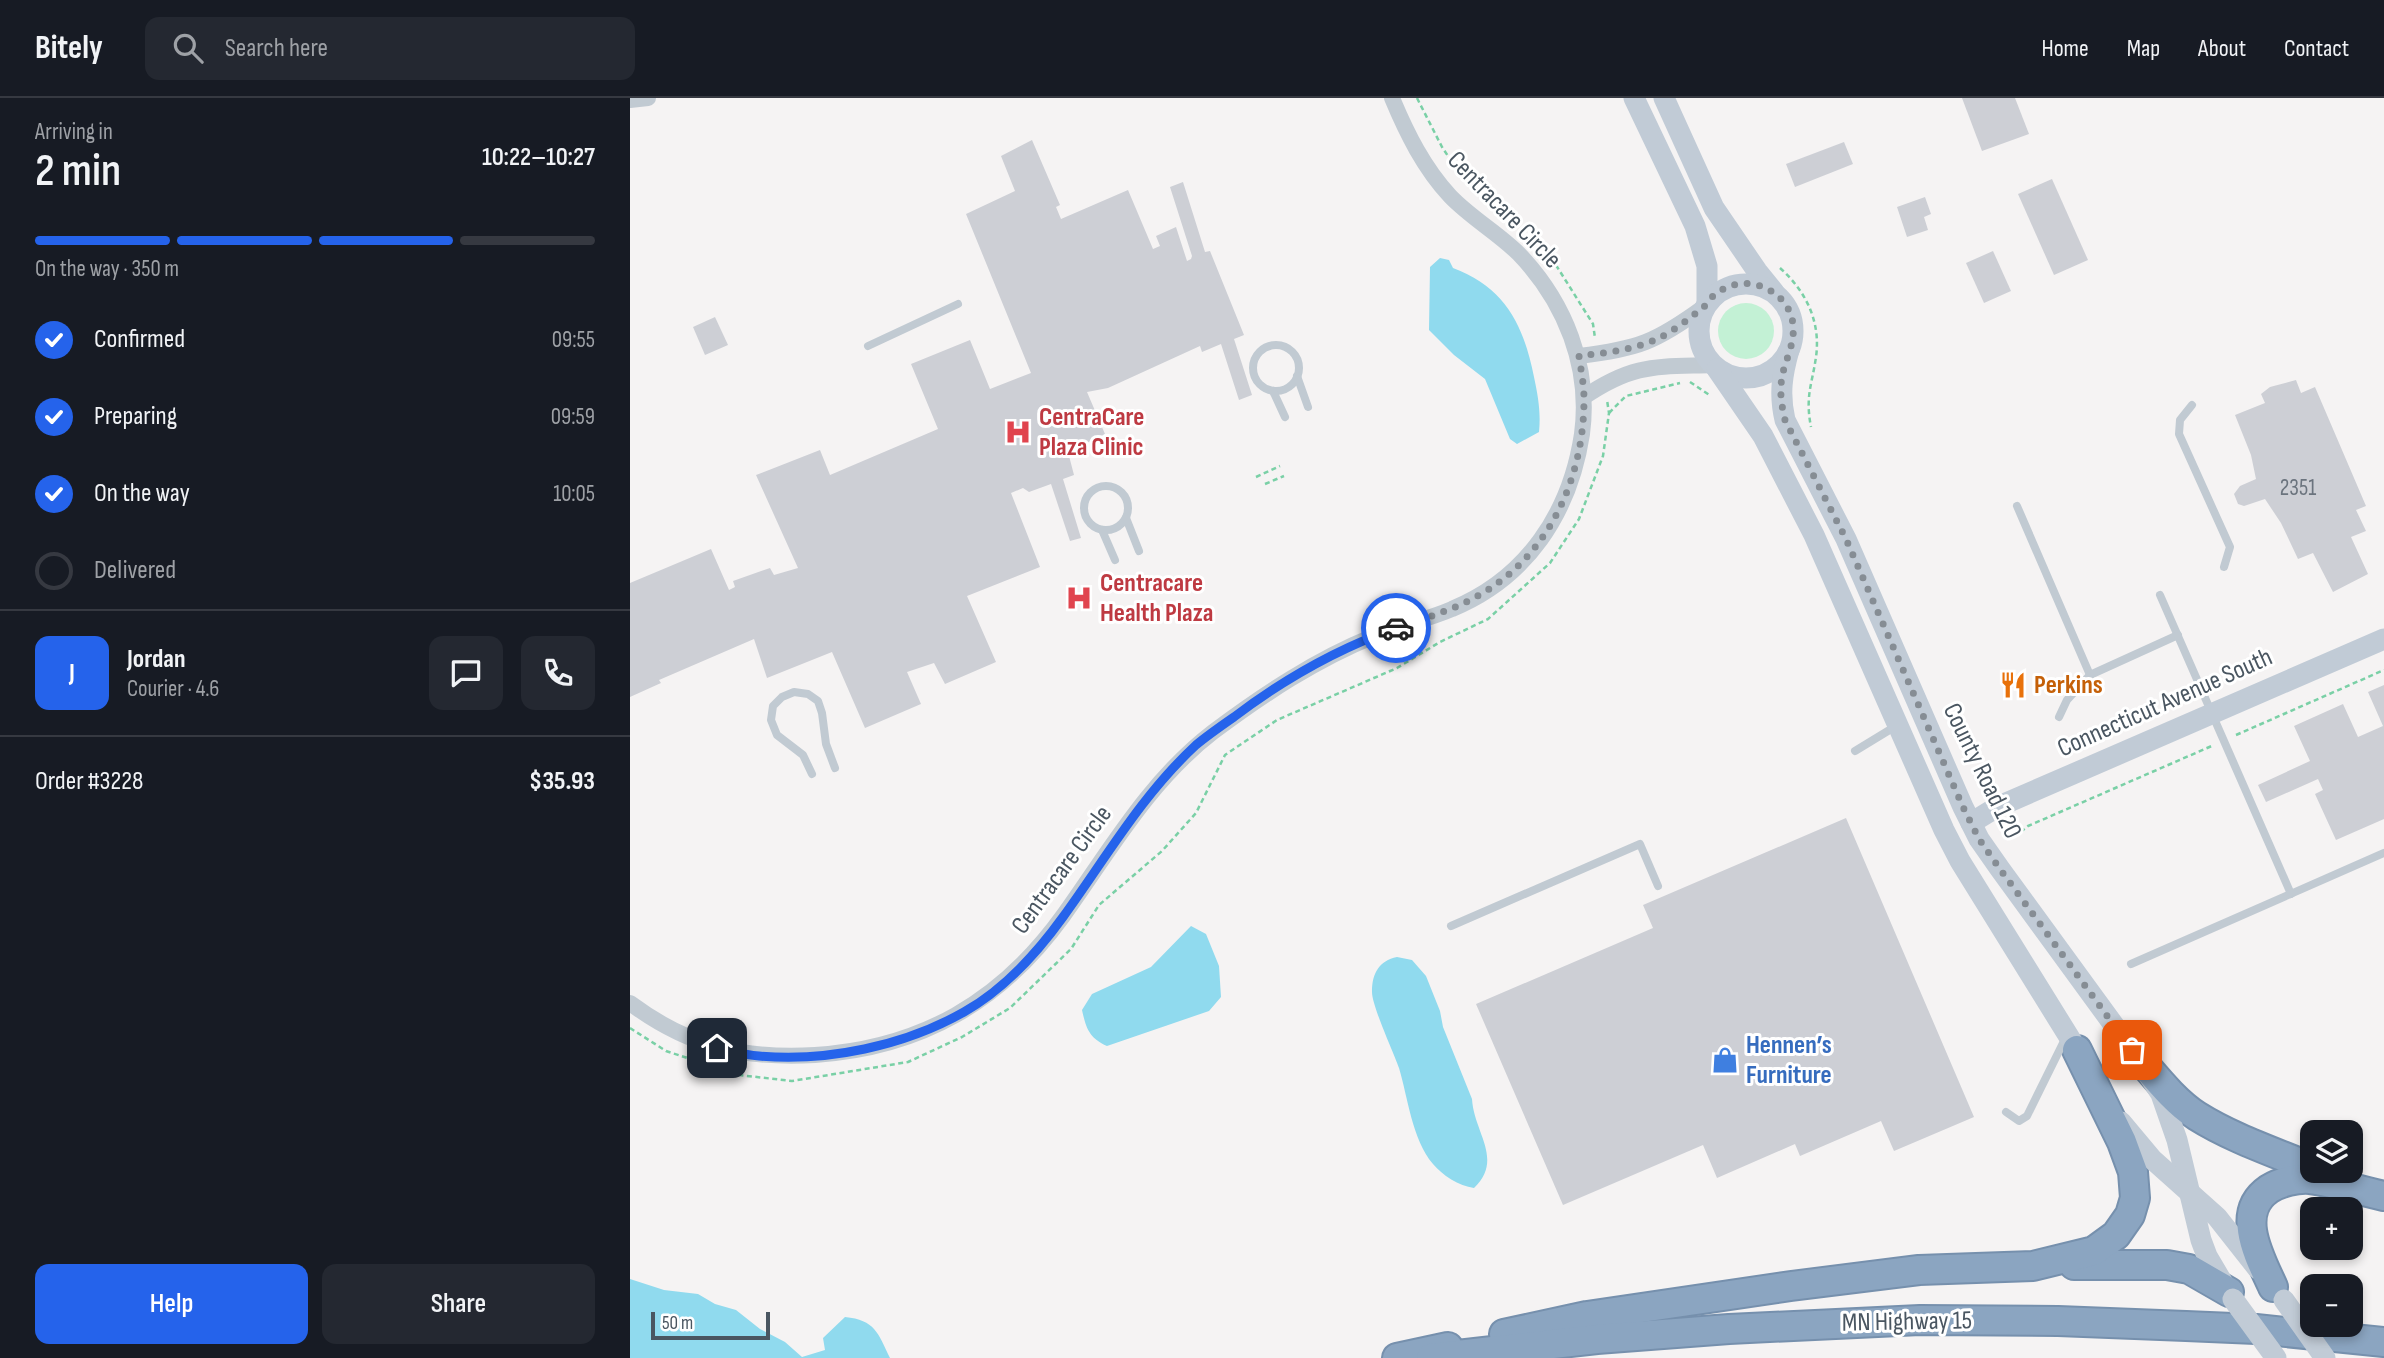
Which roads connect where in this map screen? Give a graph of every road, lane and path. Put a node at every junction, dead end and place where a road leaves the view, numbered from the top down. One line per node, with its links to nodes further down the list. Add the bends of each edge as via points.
1 (648, 98): 5 (street)
2 (1392, 98): 12 (street, Centracare Circle, via 1430,172 1537,275 1567,324)
3 (1634, 98): 9 (street, via 1695,226 1707,266)
4 (1664, 98): 7 (street, via 1714,208)
5 (630, 100)
6 (1777, 266): 22 (path, via 1799,288 1814,317 1816,357 1808,392)
7 (1775, 293): 9 (street, via 1763,286 1737,284 1724,288); 11 (street, via 1784,302 1793,326)
8 (958, 304): 10 (lane)
9 (1706, 305): 12 (street, via 1657,339); 13 (street, via 1699,318 1700,344)
10 (868, 346)
11 (1789, 350): 13 (street, via 1773,370 1761,376 1736,377); 45 (street, County Road 120, via 1781,387 1785,420 1846,539)
12 (1579, 356): 16 (street, Centracare Circle)
13 (1715, 367): 16 (street, via 1672,365 1637,371); 40 (street, County Road 120, via 1780,466)
14 (1297, 376): 15 (lane, via 1287,388); 15 (lane, via 1294,354 1282,345 1267,346 1255,356 1253,371 1259,384); 19 (lane)
15 (1273, 391): 21 (lane)
16 (1584, 397): 52 (street, Centracare Circle, via 1583,429 1569,491 1534,550 1509,574 1462,604 1376,635 1295,673 1196,745 1132,815 1038,948 1008,979 964,1012 921,1031 852,1051 758,1056 717,1048 680,1033)
17 (1718, 402): 20 (path, via 1685,382 1626,396)
18 (2192, 404): 32 (lane, via 2180,420 2179,434 2230,547)
19 (1308, 407)
20 (1609, 413)
21 (1285, 417)
22 (1815, 437)
23 (1280, 466): 25 (path)
24 (1284, 476): 26 (path)
25 (1256, 477)
26 (1265, 484)
27 (2017, 506): 37 (lane)
28 (1126, 518): 29 (lane, via 1116,528); 29 (lane, via 1125,496 1114,487 1099,487 1087,496 1084,510 1089,523); 30 (lane)
29 (1102, 530): 31 (lane)
30 (1139, 551)
31 (1115, 560)
32 (2224, 567)
33 (2160, 595): 34 (lane)
34 (2178, 635): 37 (lane); 38 (lane)
35 (2384, 639): 38 (street, Connecticut Avenue South)
36 (2384, 670): 41 (path)
37 (2090, 675): 39 (lane, via 2067,700)
38 (2213, 713): 41 (lane); 45 (street, Connecticut Avenue South, via 1997,807)
39 (2059, 717)
40 (1899, 724): 42 (lane); 53 (street, County Road 120, via 1960,861)
41 (2225, 740): 46 (path, via 2028,826); 49 (lane)
42 (1855, 751)
43 (835, 768): 44 (lane, via 818,701 794,692 774,706 771,720 777,735 803,755)
44 (812, 774)
45 (1971, 823): 54 (street, County Road 120)
46 (2014, 837)
47 (2384, 853): 49 (lane)
48 (1658, 886): 50 (lane, via 1640,844)
49 (2291, 894): 51 (lane)
50 (1451, 926)
51 (2131, 964)
52 (630, 1003)
53 (2072, 1042): 55 (lane, via 2027,1116 2019,1121); 58 (street, County Road 120, via 2125,1129); 60 (highway, via 2122,1142 2133,1172 2135,1198 2130,1215 2106,1244 2077,1257)
54 (2132, 1050): 56 (highway, via 2197,1116); 58 (street, County Road 120, via 2161,1094)
55 (2006, 1112)
56 (2300, 1162)
57 (2351, 1183): 59 (highway)
58 (2188, 1189): 61 (street, County Road 120, via 2217,1217); 62 (street, County Road 120, via 2200,1240)
59 (2384, 1196): 61 (highway, via 2310,1179 2284,1182 2263,1194 2253,1208 2253,1238)
60 (2029, 1266): 62 (highway, via 2167,1265 2189,1269); 64 (highway, via 1919,1270 1791,1286 1587,1316)
61 (2278, 1293): 67 (street, County Road 120, bridge)
62 (2231, 1295): 66 (street, County Road 120, bridge)
63 (2384, 1342): 65 (highway, MN Highway 15, via 2198,1326 1920,1320 1597,1339)
64 (1397, 1358)
65 (1431, 1358)
66 (2276, 1358)
67 (2325, 1358)

